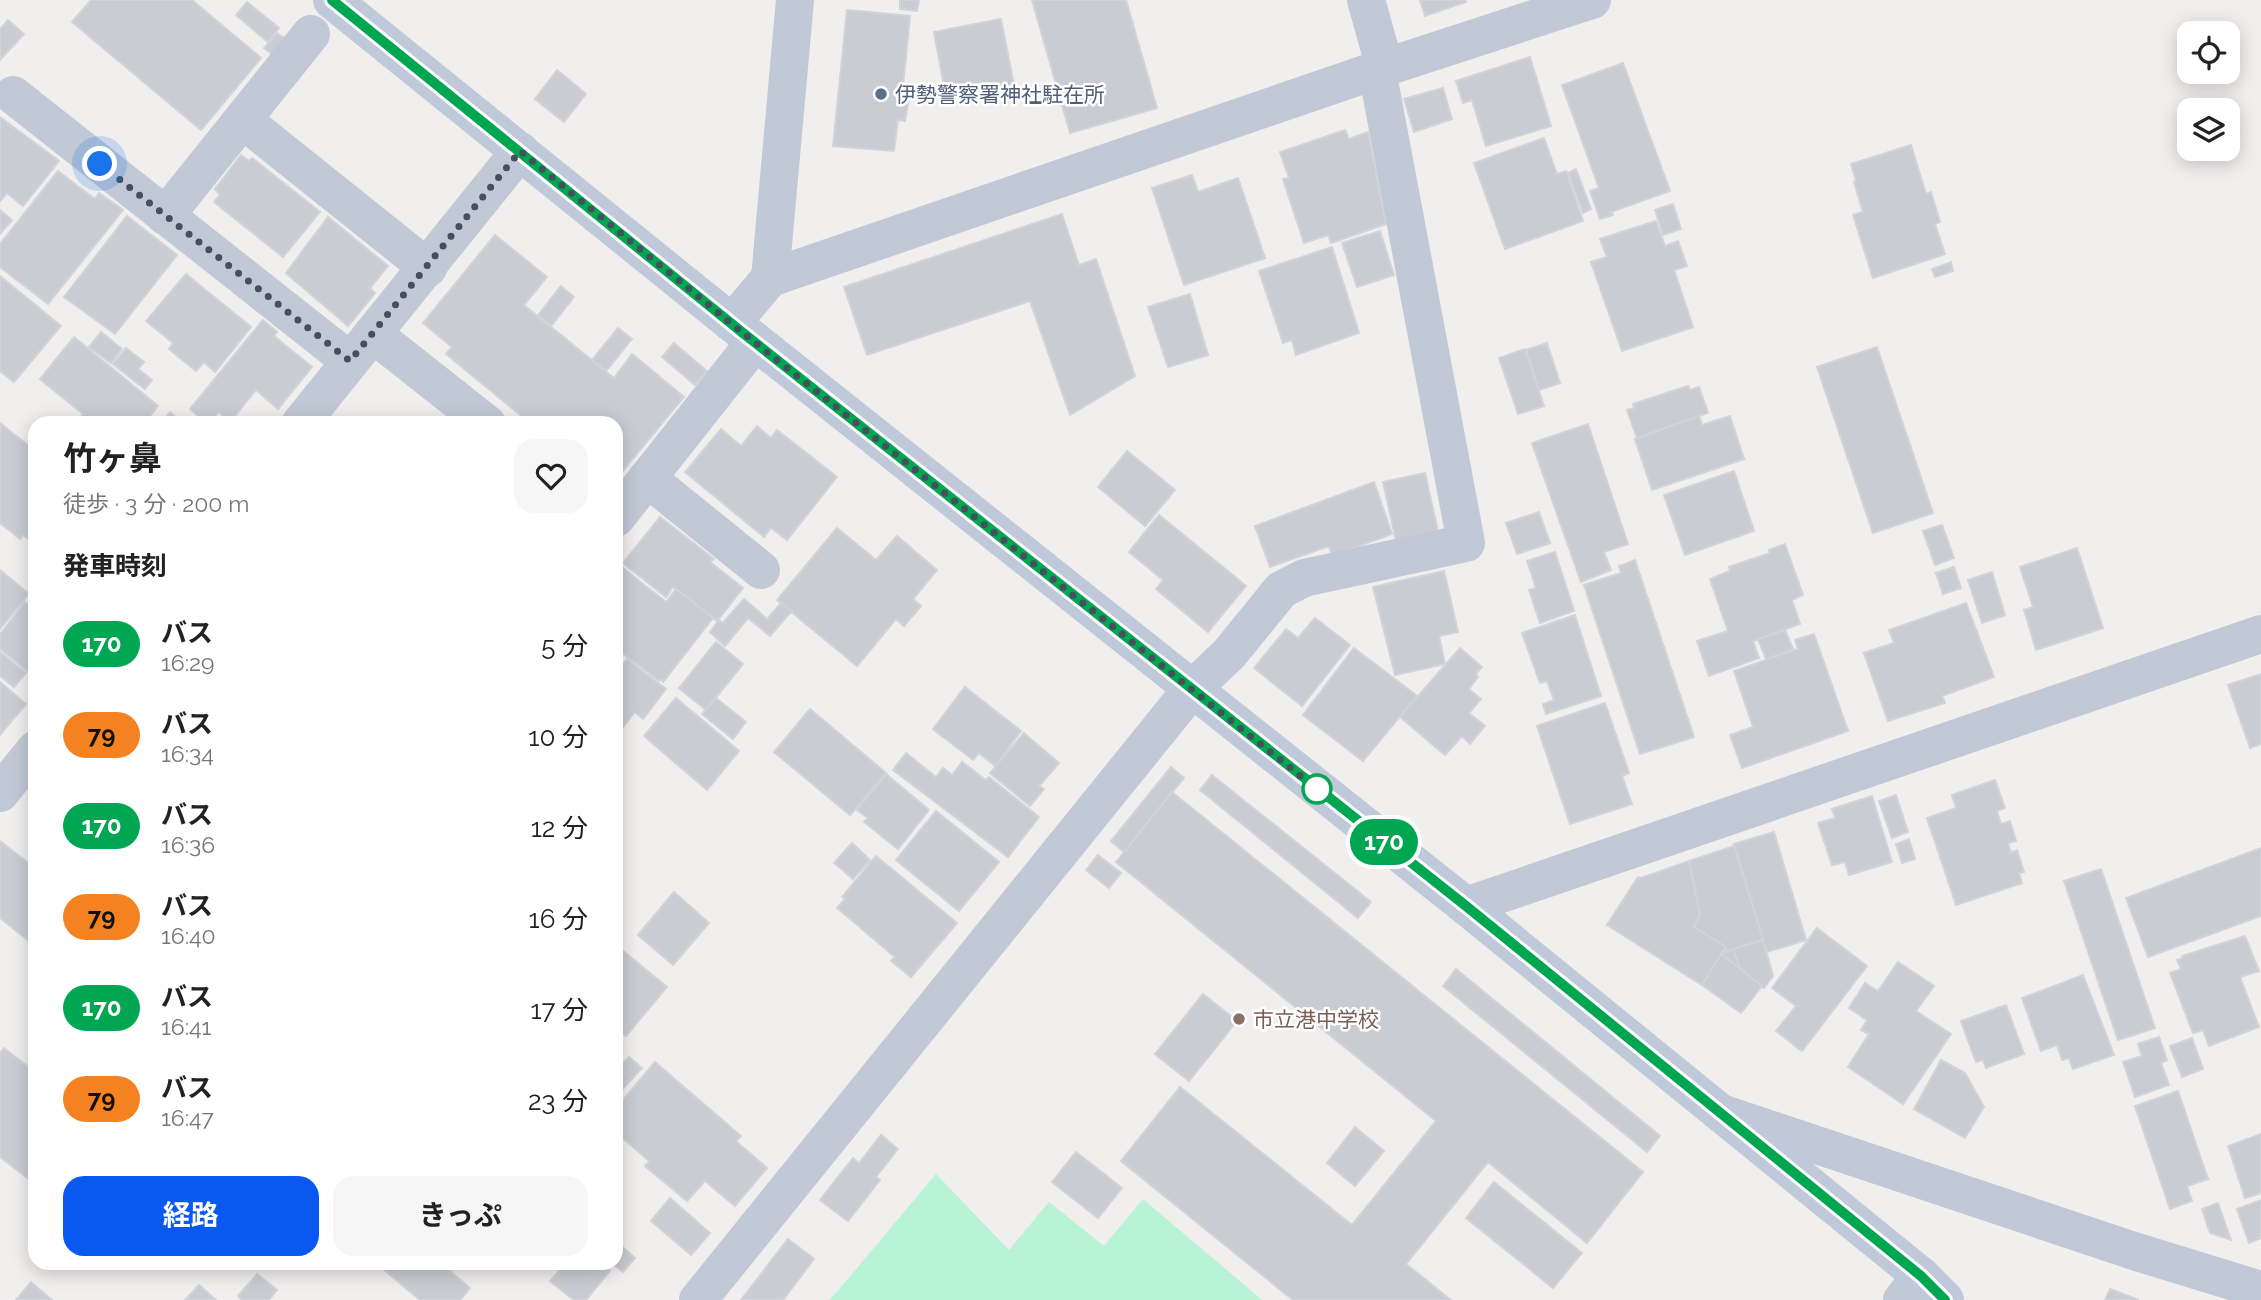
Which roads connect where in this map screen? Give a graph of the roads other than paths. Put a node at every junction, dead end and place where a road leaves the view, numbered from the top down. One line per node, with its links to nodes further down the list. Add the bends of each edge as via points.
1 (332, 0): 9 (main road)
2 (795, 0): 12 (street)
3 (1366, 0): 6 (street)
4 (1592, 0): 6 (street)
5 (311, 34): 8 (street)
6 (1381, 69): 12 (street); 21 (street, via 1466,543 1304,578 1281,590 1229,654)
7 (13, 95): 10 (street)
8 (243, 120): 10 (street); 11 (street)
9 (520, 151): 11 (street); 13 (main road)
10 (165, 216): 14 (street)
11 (428, 268): 14 (street)
12 (770, 278): 13 (street)
13 (743, 333): 17 (street); 21 (main road)
14 (361, 347): 15 (street); 16 (street)
15 (306, 416)
16 (474, 416)
17 (647, 478): 18 (street); 19 (street)
18 (623, 508)
19 (761, 570)
20 (2261, 634): 24 (street)
21 (1191, 690): 24 (main road); 28 (street)
22 (28, 759): 23 (street)
23 (0, 793)
24 (1466, 906): 25 (main road)
25 (1724, 1114): 26 (street); 27 (main road)
26 (2261, 1290)
27 (1923, 1292)
28 (698, 1300)

